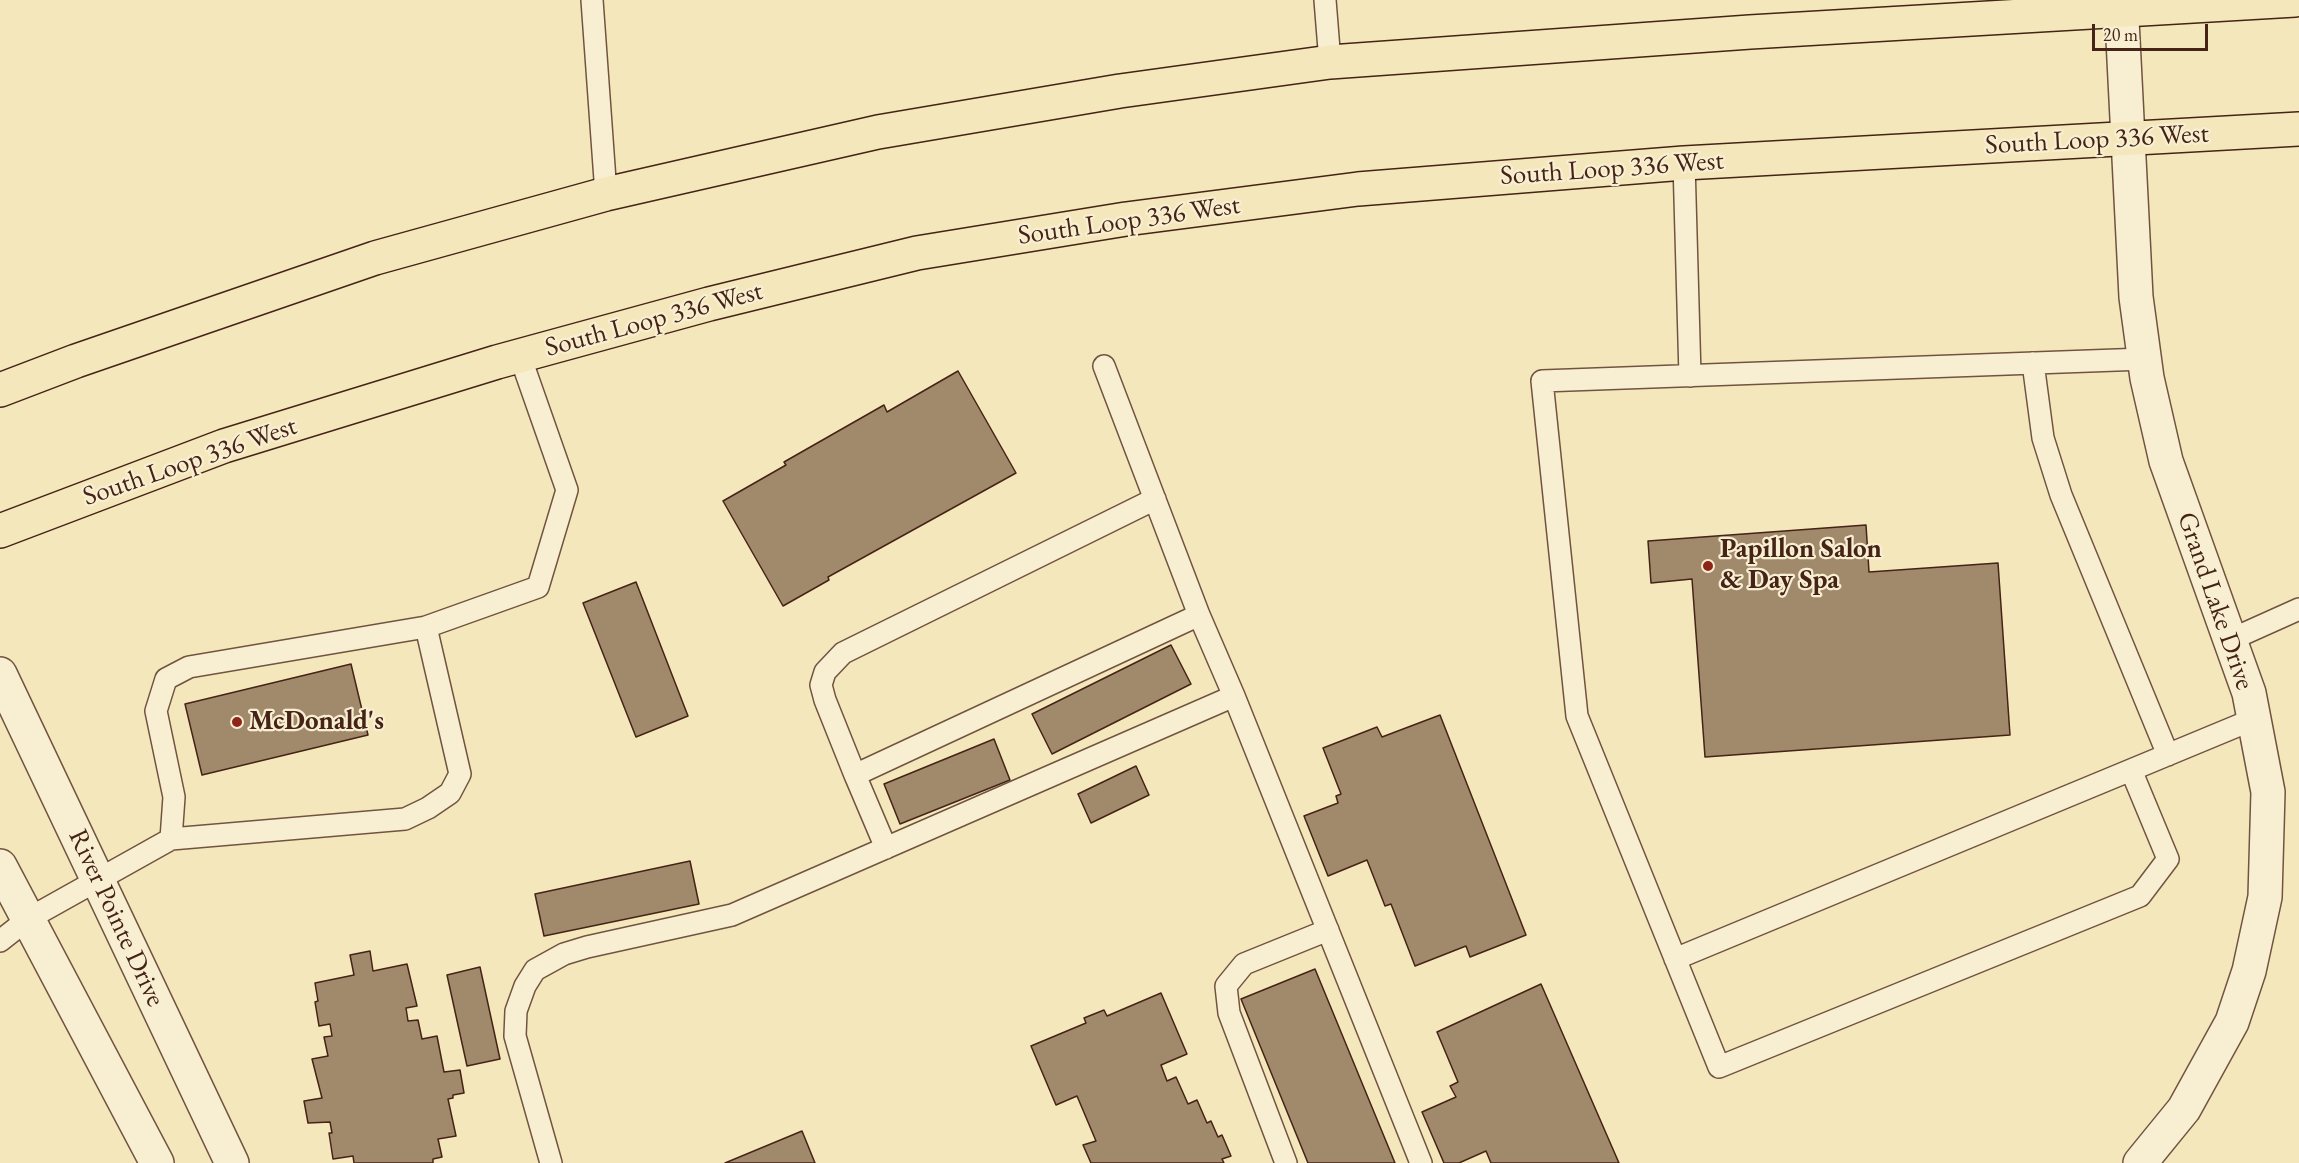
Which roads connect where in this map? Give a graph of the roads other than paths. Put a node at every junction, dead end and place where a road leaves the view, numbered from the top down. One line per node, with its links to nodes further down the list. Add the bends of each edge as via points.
1 (592, 0): 9 (lane)
2 (1325, 0): 5 (lane)
3 (2295, 0): 4 (main road)
4 (2121, 5): 5 (main road); 7 (street, Grand Lake Drive)
5 (1330, 62): 9 (main road, via 1120,91 878,132)
6 (2299, 129): 7 (main road, South Loop 336 West)
7 (2127, 139): 8 (main road, South Loop 336 West); 11 (street, Grand Lake Drive, via 2136,297)
8 (1684, 163): 10 (main road, South Loop 336 West, via 1358,189 1126,219 917,254 709,304); 14 (lane)
9 (606, 194): 15 (main road, via 375,258)
10 (520, 356): 17 (main road, South Loop 336 West, via 224,446); 20 (lane, via 567,490 538,587)
11 (2144, 359): 12 (lane); 21 (street, Grand Lake Drive, via 2166,461)
12 (2032, 363): 14 (lane); 25 (lane, via 2043,438 2061,495)
13 (1104, 366): 16 (lane)
14 (1690, 376): 35 (lane, via 1542,381 1577,716)
15 (0, 390)
16 (1155, 499): 19 (lane); 27 (lane, via 843,653 825,672 821,685)
17 (0, 531)
18 (2299, 609): 21 (lane)
19 (1199, 615): 23 (lane); 27 (lane)
20 (426, 627): 28 (lane, via 189,667 166,679 156,711 174,797); 28 (lane, via 460,774 450,793 405,819)
21 (2230, 640): 24 (street, Grand Lake Drive)
22 (0, 674): 31 (street, River Pointe Drive)
23 (1234, 696): 29 (lane); 33 (lane)
24 (2254, 719): 25 (lane); 41 (street, Grand Lake Drive, via 2268,792 2265,897 2249,971 2232,1022 2184,1109)
25 (2168, 755): 26 (lane)
26 (2131, 770): 35 (lane); 35 (lane, via 2168,859 2140,896 1719,1067)
27 (855, 775): 29 (lane)
28 (171, 839): 31 (lane)
29 (886, 848): 38 (lane, via 732,915 587,947 535,970 516,1011 515,1036)
30 (0, 866): 32 (street)
31 (98, 880): 32 (lane); 37 (street, River Pointe Drive)
32 (28, 919): 34 (lane); 36 (street)
33 (1328, 930): 39 (lane, via 1244,964 1226,986 1229,1013); 40 (lane)
34 (0, 941)
35 (1675, 959)
36 (157, 1163)
37 (232, 1163)
38 (551, 1163)
39 (1286, 1163)
40 (1421, 1163)
41 (2140, 1163)

